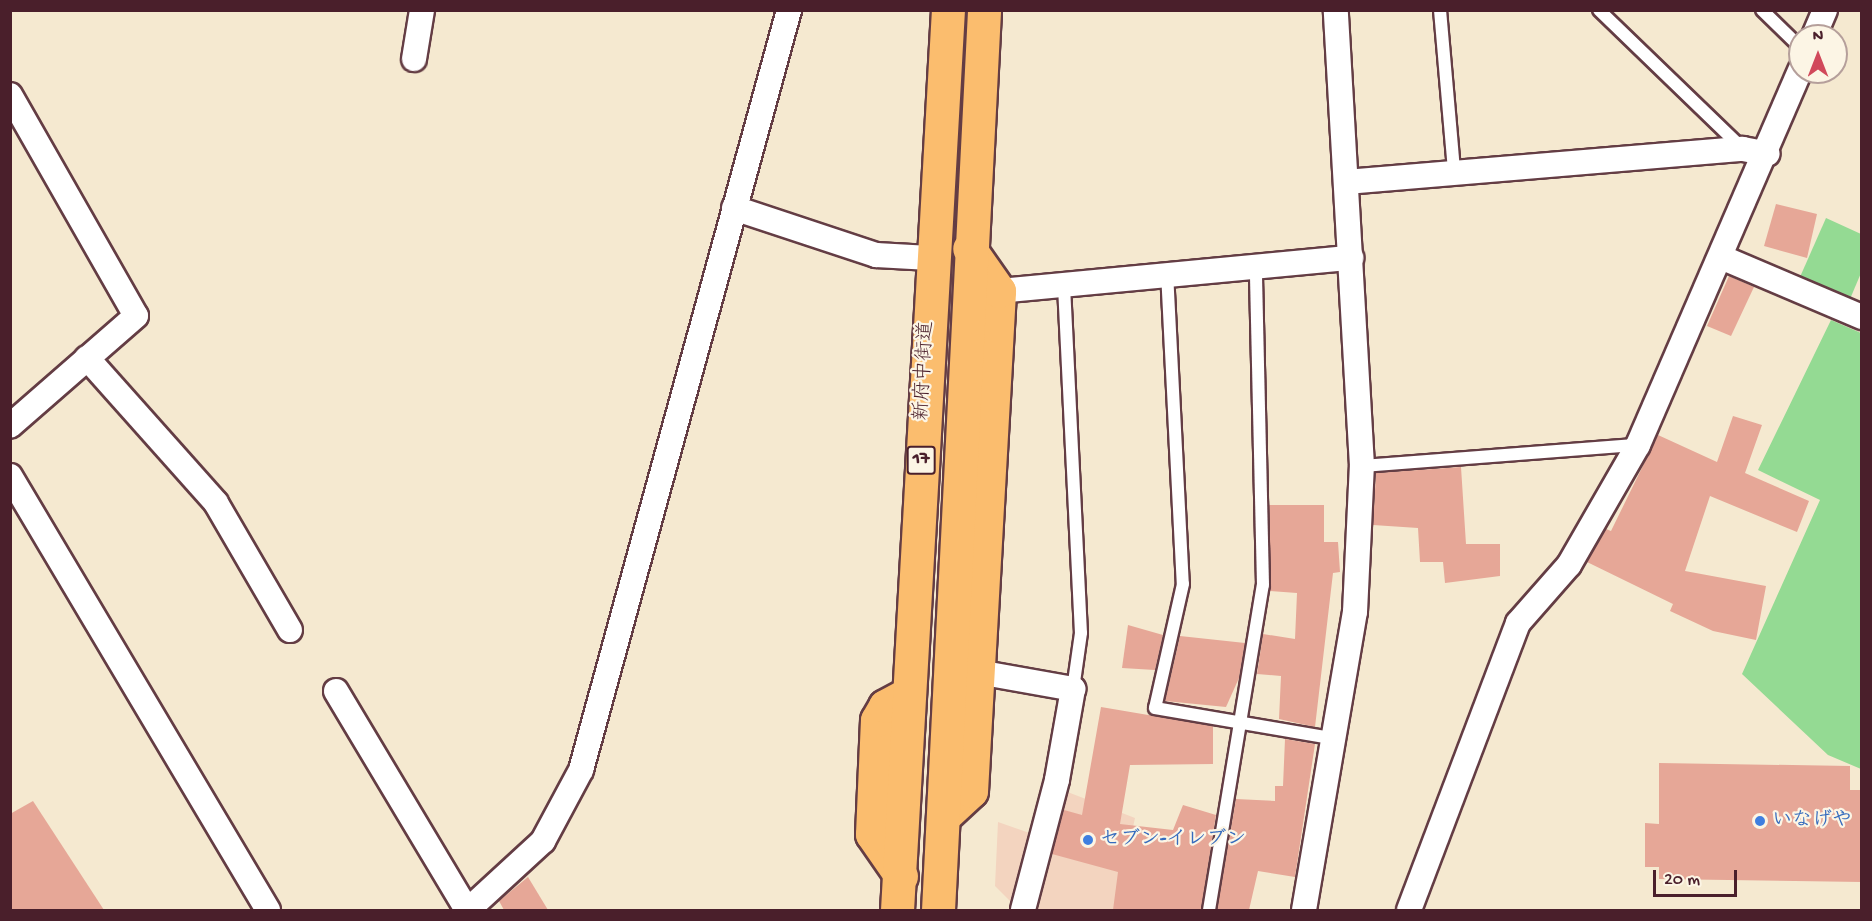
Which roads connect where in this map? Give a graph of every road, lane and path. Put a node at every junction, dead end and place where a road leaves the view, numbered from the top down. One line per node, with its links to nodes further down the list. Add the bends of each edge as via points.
1 (422, 10): 12 (street)
2 (789, 10): 19 (street)
3 (948, 10): 21 (main road, 新府中街道 / 17)
4 (984, 10): 20 (main road, 新府中街道 / 17)
5 (1336, 10): 18 (street)
6 (1440, 10): 17 (lane)
7 (1599, 10): 15 (lane)
8 (1762, 10): 11 (lane)
9 (1825, 10): 10 (street)
10 (1819, 24)
11 (1788, 35)
12 (414, 59)
13 (1795, 84): 16 (street)
14 (10, 95): 29 (street, via 136,316)
15 (1743, 149): 16 (street); 17 (street)
16 (1768, 154): 23 (street)
17 (1454, 171): 18 (street)
18 (1346, 182): 22 (street)
19 (734, 208): 21 (street, via 876,255); 42 (street, via 581,770 543,841)
20 (969, 248): 27 (main road); 40 (main road, 新府中街道 / 17)
21 (930, 258): 43 (main road, 新府中街道 / 17)
22 (1351, 258): 24 (street); 32 (street)
23 (1723, 258): 28 (street); 31 (street)
24 (1256, 266): 25 (street); 38 (lane, via 1264,564)
25 (1167, 273): 26 (street); 38 (lane, via 1183,584 1155,708)
26 (1064, 286): 27 (street); 36 (lane, via 1081,633)
27 (999, 291): 35 (main road)
28 (1862, 317)
29 (87, 358): 30 (street); 34 (street, via 216,503)
30 (10, 426)
31 (1638, 445): 32 (lane); 48 (street, via 1569,565 1518,623)
32 (1362, 466): 39 (street, via 1355,612)
33 (10, 476): 41 (street)
34 (290, 630)
35 (978, 672): 36 (street); 40 (main road, via 971,791)
36 (1073, 689): 45 (street, via 1058,780)
37 (336, 692): 42 (street)
38 (1242, 723): 39 (lane); 46 (lane)
39 (1335, 739): 47 (street)
40 (943, 817): 44 (main road, 新府中街道 / 17)
41 (268, 910)
42 (467, 910)
43 (897, 910)
44 (938, 910)
45 (1023, 910)
46 (1209, 910)
47 (1304, 910)
48 (1409, 910)

